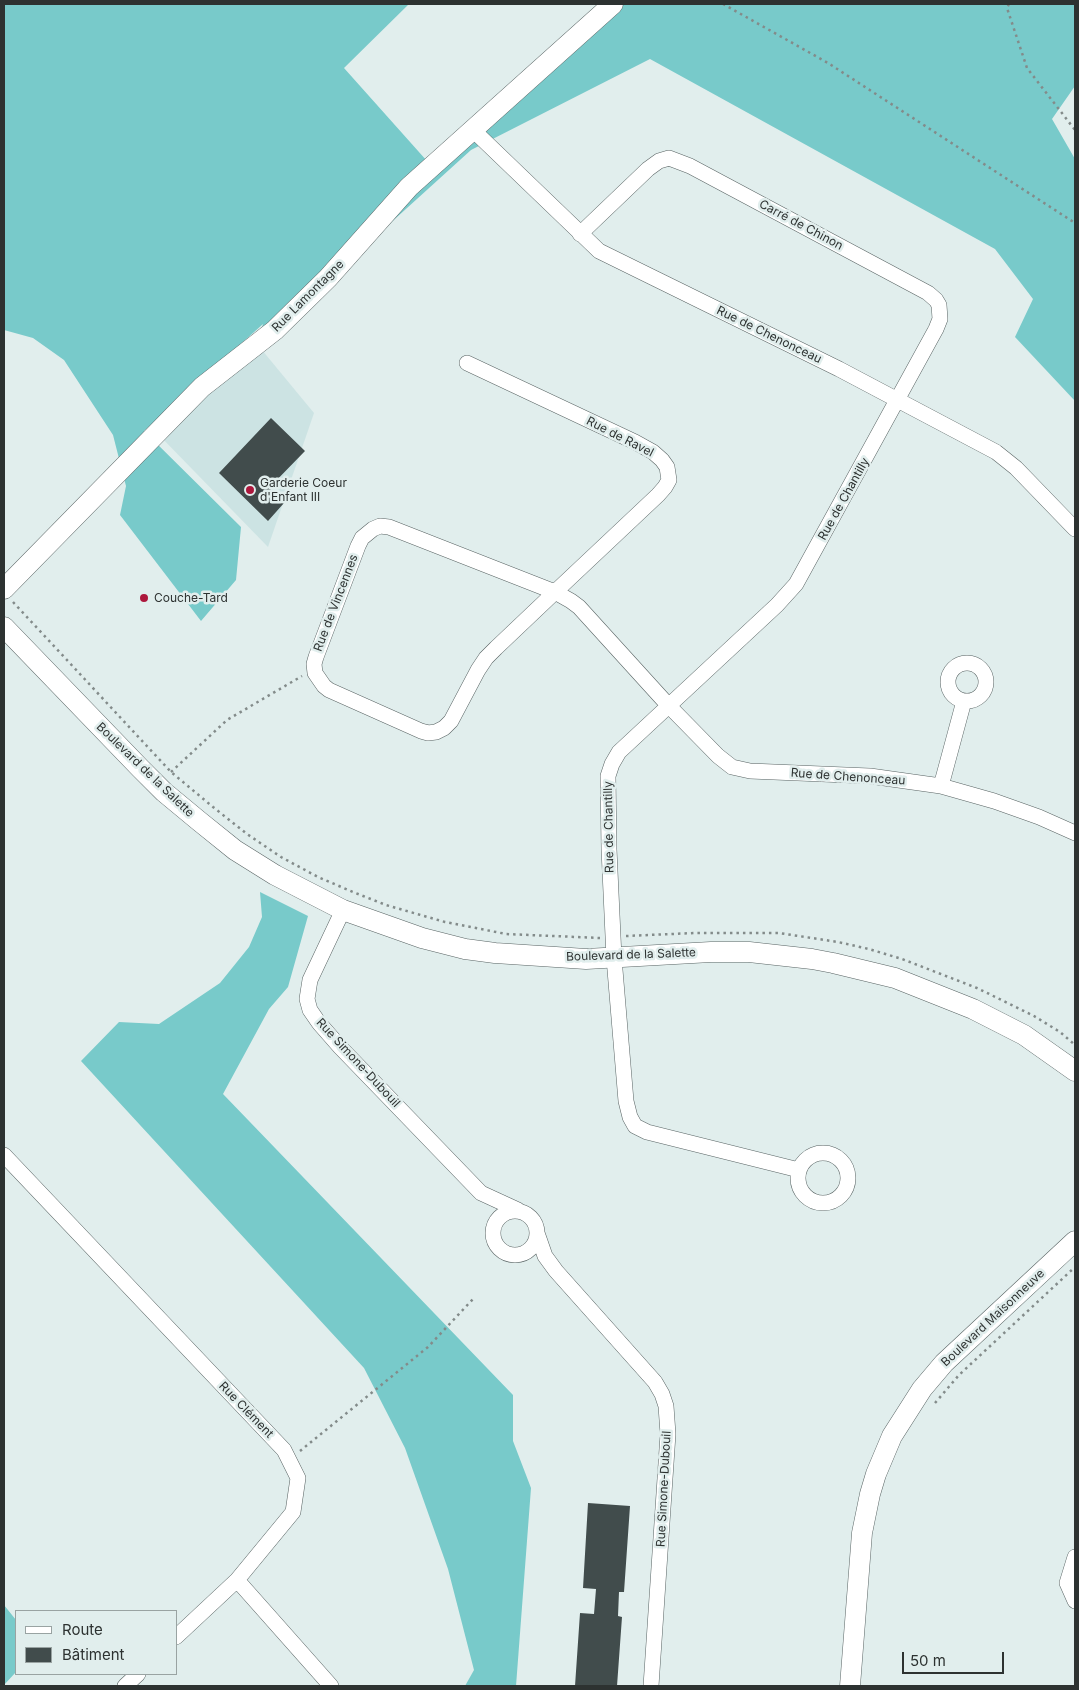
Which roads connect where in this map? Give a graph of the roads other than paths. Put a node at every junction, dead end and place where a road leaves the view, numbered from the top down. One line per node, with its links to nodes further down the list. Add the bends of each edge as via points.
1 (613, 4): 2 (street, Rue Lamontagne)
2 (472, 129): 3 (street, Rue de Chenonceau); 8 (street, Rue Lamontagne, via 409,187 328,278 275,330 202,387)
3 (580, 234): 5 (street, Rue de Chenonceau, via 612,259 838,368); 5 (street, Carré de Chinon, via 659,161 669,158 690,166 936,300 940,312 938,324)
4 (467, 363): 7 (street, Rue de Ravel, via 635,442 653,452 667,467 669,480 665,487)
5 (898, 401): 6 (street, Rue de Chenonceau, via 1006,459); 13 (street, Rue de Chantilly, via 796,584)
6 (1075, 529)
7 (555, 592): 7 (street, Rue de Vincennes, via 389,526 380,526 366,534 358,546 316,657 315,673 329,690 421,731 436,732 451,721 486,658); 13 (street, Rue de Vincennes, via 579,607)
8 (7, 594)
9 (4, 627): 11 (street, Boulevard de la Salette)
10 (4, 643): 11 (street)
11 (36, 662): 16 (street, Boulevard de la Salette, via 164,792 213,833 275,875)
12 (964, 701): 14 (street)
13 (668, 705): 14 (street, Rue de Chenonceau, via 718,756 739,769 870,776); 17 (street, Rue de Chantilly, via 619,752 608,776)
14 (941, 786): 15 (street, Rue de Chenonceau, via 994,801)
15 (1075, 833)
16 (343, 910): 17 (street, Boulevard de la Salette, via 422,938 465,949 542,957); 21 (street, Rue Simone-Dubouil, via 310,980 307,999 310,1010 340,1047)
17 (614, 958): 18 (street, Boulevard de la Salette, via 749,952 812,959 867,971 973,1009 1024,1035); 20 (street, Rue de Chantilly, via 627,1111 632,1123 647,1132)
18 (1075, 1071)
19 (4, 1154): 29 (street, Rue Clément, via 289,1459 298,1478 293,1512)
20 (799, 1170)
21 (482, 1192): 22 (street, Rue Simone-Dubouil); 23 (street, Rue Simone-Dubouil)
22 (518, 1210): 23 (street, via 503,1214); 24 (street, Rue Simone-Dubouil, via 532,1218)
23 (493, 1228): 26 (street, Rue Simone-Dubouil, via 494,1241 502,1251)
24 (538, 1233): 26 (street, via 531,1248); 27 (street, Rue Simone-Dubouil, via 545,1256)
25 (1075, 1242): 36 (street, Boulevard Maisonneuve, via 944,1363 892,1436 874,1481 862,1533)
26 (520, 1255): 27 (street, Rue Simone-Dubouil, via 541,1260)
27 (556, 1271): 35 (street, Rue Simone-Dubouil, via 654,1382 666,1406 668,1434)
28 (1075, 1557): 30 (street, via 1066,1582)
29 (236, 1580): 31 (street, Rue Clément); 34 (street)
30 (1075, 1601)
31 (178, 1635)
32 (137, 1675): 33 (street)
33 (125, 1686)
34 (331, 1686)
35 (651, 1686)
36 (850, 1686)

